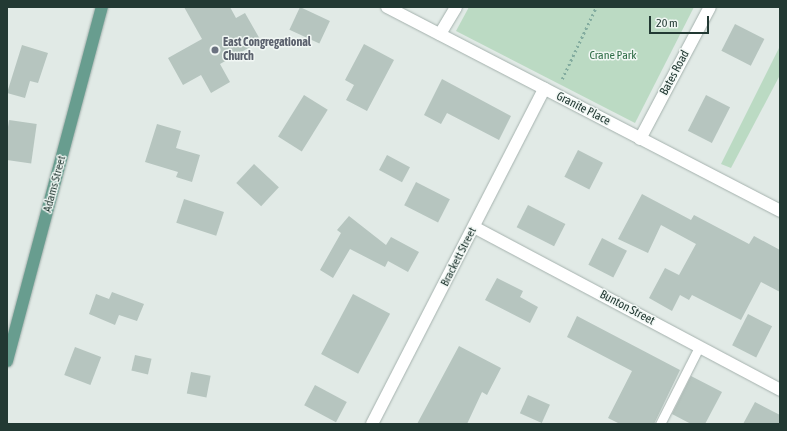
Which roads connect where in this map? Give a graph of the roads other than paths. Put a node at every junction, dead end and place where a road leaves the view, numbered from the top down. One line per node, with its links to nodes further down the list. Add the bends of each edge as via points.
1 (102, 7): 11 (main road, Adams Street)
2 (387, 7): 5 (street, Granite Place)
3 (456, 7): 5 (street)
4 (710, 7): 7 (street, Bates Road)
5 (440, 34): 6 (street, Granite Place)
6 (544, 89): 7 (street, Granite Place); 9 (street, Brackett Street)
7 (640, 139): 8 (street, Granite Place)
8 (780, 212)
9 (474, 226): 10 (street, Bunton Street); 13 (street, Brackett Street)
10 (699, 346): 12 (street, Bunton Street); 14 (lane)
11 (7, 361)
12 (780, 390)
13 (372, 424)
14 (660, 424)

